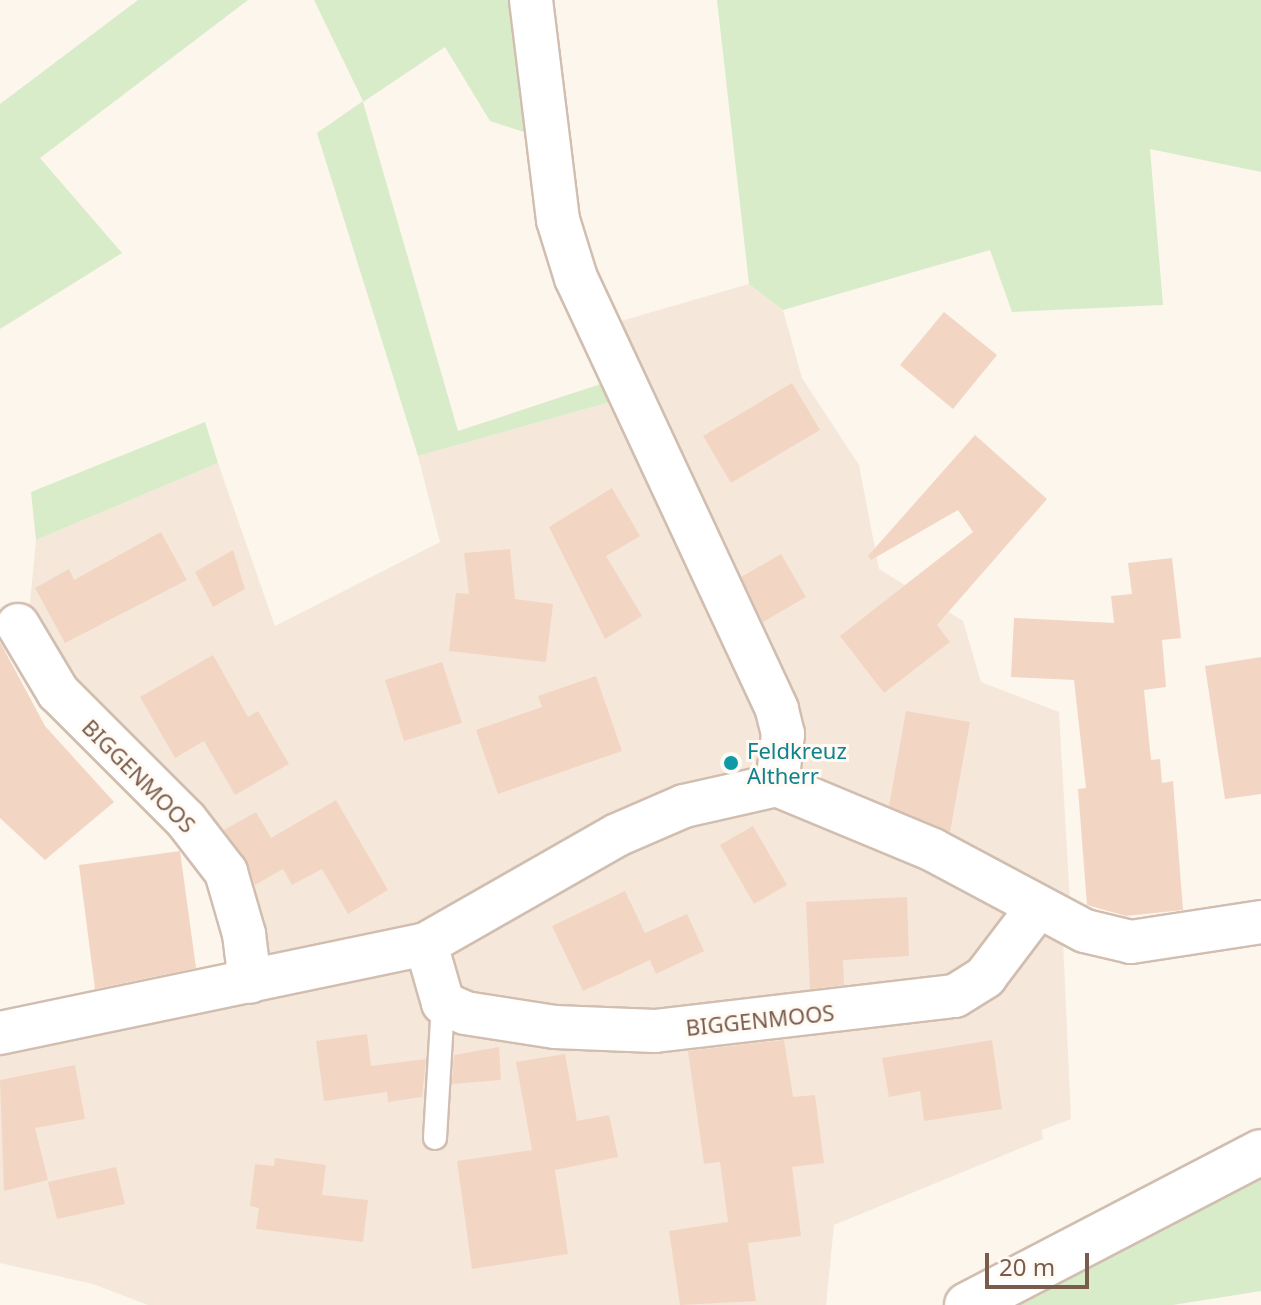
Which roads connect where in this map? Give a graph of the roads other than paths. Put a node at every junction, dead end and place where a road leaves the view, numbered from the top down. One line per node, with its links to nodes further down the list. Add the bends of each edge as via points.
1 (531, 0): 3 (street, via 558,220 576,278 777,710 783,734)
2 (18, 625): 7 (street, BIGGENMOOS, via 58,692 186,820 226,872 244,934)
3 (777, 785): 4 (street, via 933,850); 6 (street, via 684,806 617,835)
4 (1038, 907): 5 (street, via 1085,931 1131,942); 8 (street, BIGGENMOOS, via 985,977 955,996 924,1003 655,1031 555,1027 465,1013)
5 (1261, 922)
6 (426, 944): 7 (street); 8 (street)
7 (250, 982): 9 (street)
8 (443, 1003): 10 (lane)
9 (0, 1033)
10 (435, 1138)
11 (1261, 1152): 12 (main road)
12 (967, 1305)

